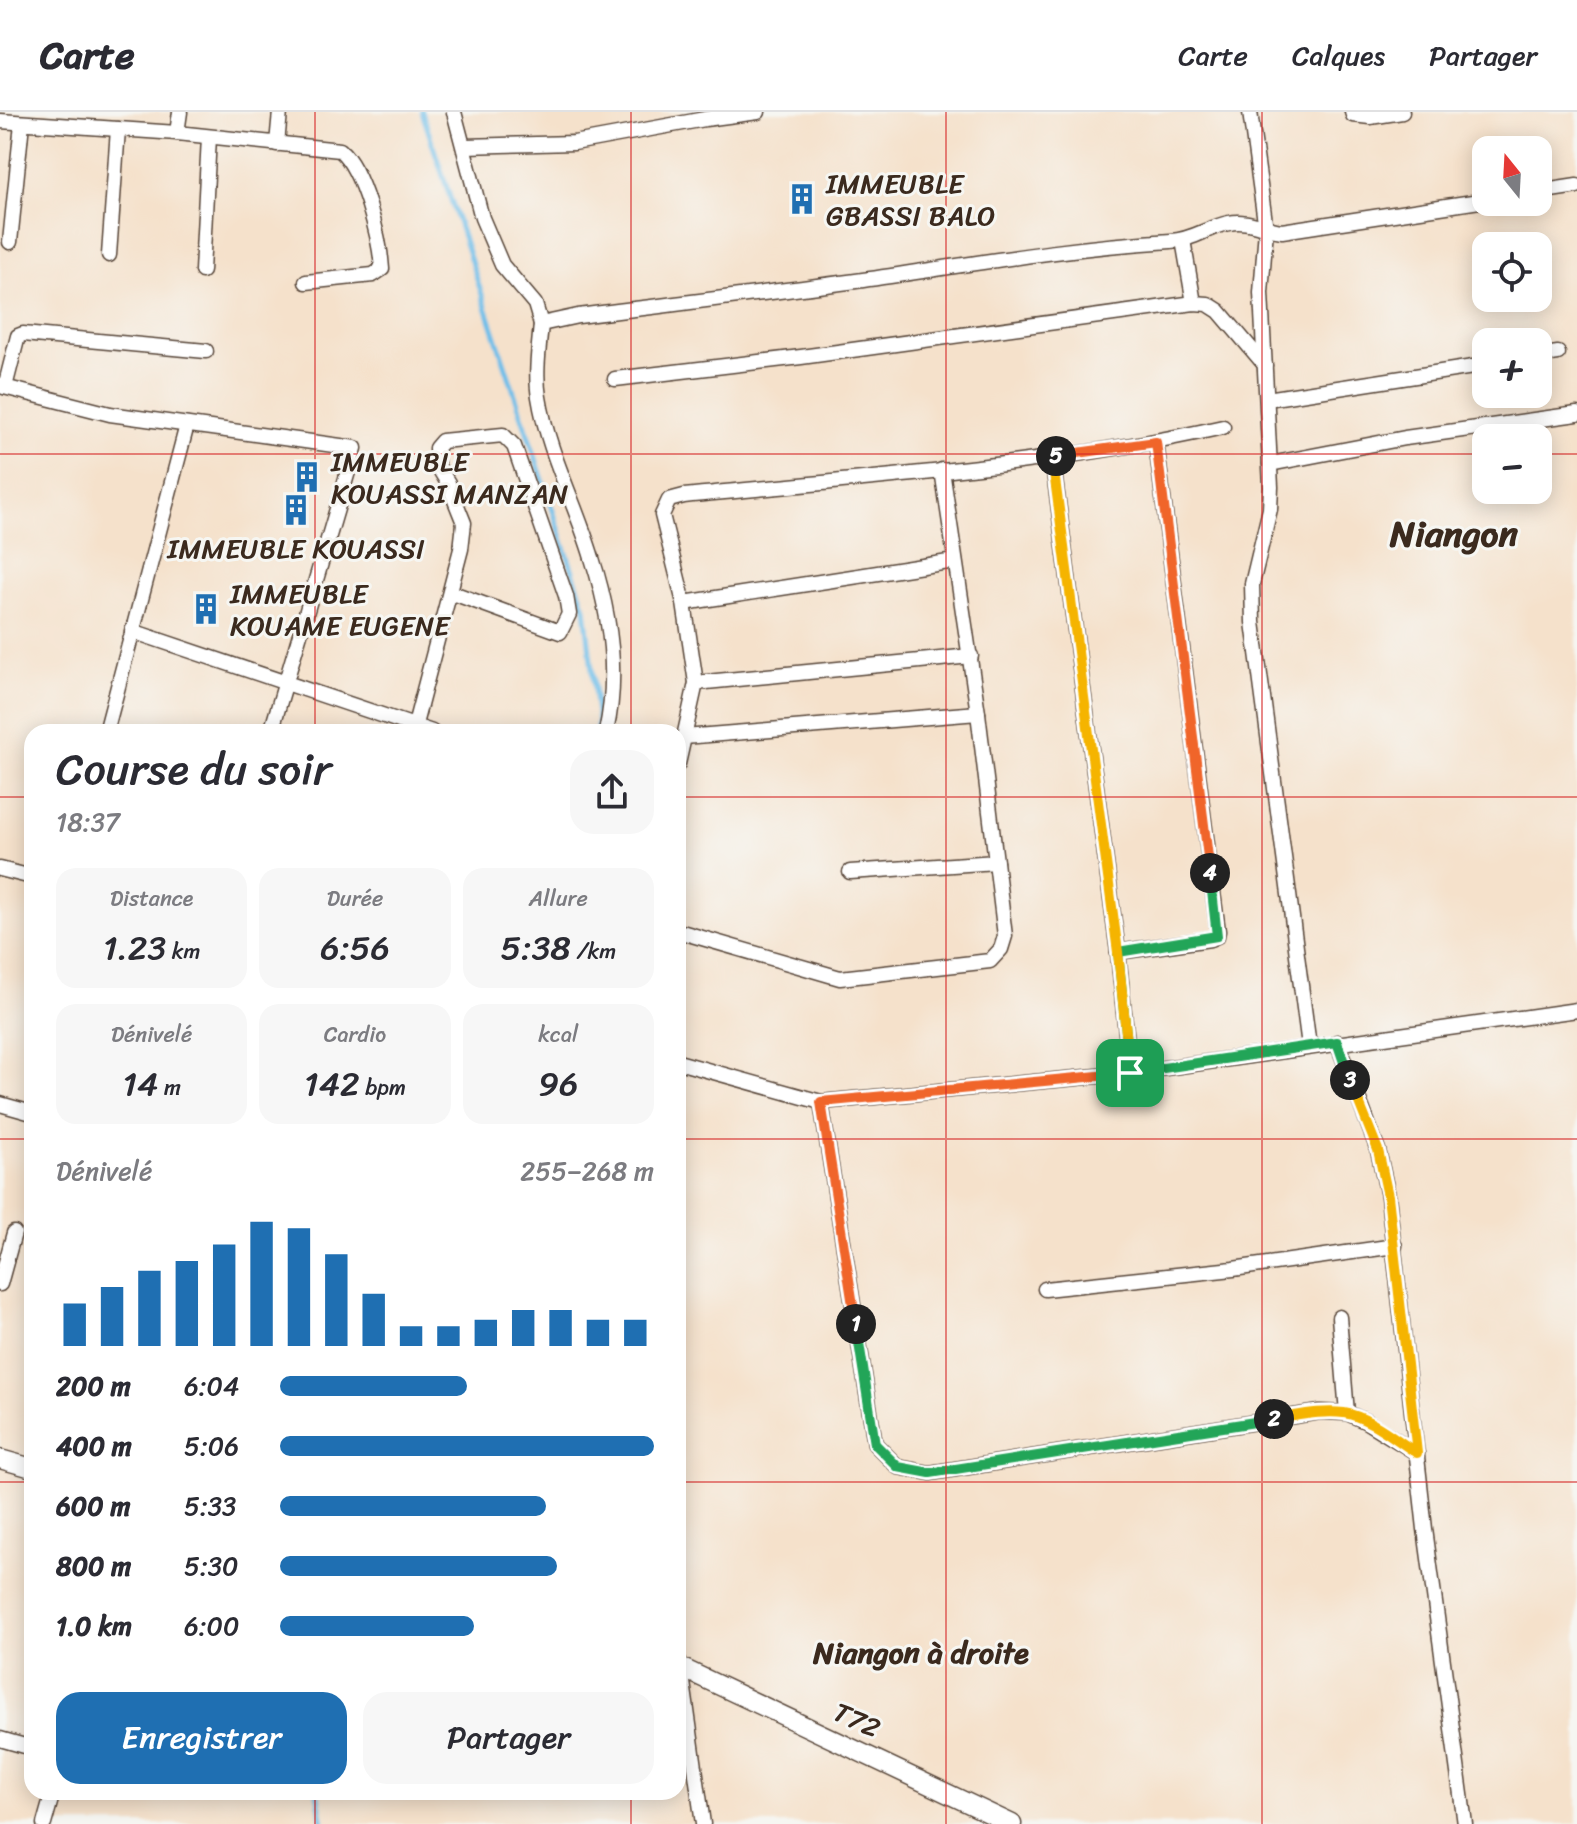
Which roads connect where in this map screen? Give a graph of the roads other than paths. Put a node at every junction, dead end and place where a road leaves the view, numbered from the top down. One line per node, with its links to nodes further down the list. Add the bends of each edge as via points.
1 (180, 112): 10 (street)
2 (280, 112): 12 (street)
3 (454, 112): 13 (street)
4 (758, 112): 13 (street, via 574,143)
5 (1250, 112): 17 (street)
6 (1352, 112): 7 (street, via 1370,117)
7 (1402, 112)
8 (12, 120): 9 (street); 19 (street)
9 (118, 129): 10 (street); 20 (street)
10 (177, 133): 11 (street)
11 (209, 137): 12 (street); 21 (street)
12 (277, 144): 22 (street, via 340,150 347,156 381,254 382,269 373,275)
13 (465, 146): 24 (street, via 482,218 502,265 535,304)
14 (1577, 186): 15 (street)
15 (1552, 190)
16 (1472, 202): 17 (street, via 1282,231)
17 (1266, 229): 18 (street, via 1227,223); 28 (street, via 1261,293)
18 (1183, 240): 23 (street); 24 (street, via 1103,245)
19 (10, 242)
20 (109, 255)
21 (202, 271)
22 (306, 282)
23 (1194, 303): 28 (street, via 1219,311); 30 (street)
24 (541, 324): 52 (street, via 538,395 592,558 609,629 613,701)
25 (206, 351): 31 (street, via 23,334)
26 (1558, 353): 27 (street)
27 (1552, 354)
28 (1265, 365): 32 (street)
29 (1472, 367): 32 (street)
30 (615, 379)
31 (2, 387): 34 (street, via 110,414)
32 (1267, 399): 38 (street)
33 (1577, 414): 38 (street)
34 (187, 425): 43 (street); 45 (street, via 355,448)
35 (1223, 427): 36 (street)
36 (1156, 442): 37 (street); 60 (street, via 1218,931 1210,939)
37 (1052, 457): 39 (street); 60 (street)
38 (1270, 464): 63 (street, via 1270,509 1252,584 1253,622)
39 (942, 470): 40 (street); 42 (street, via 669,500 662,515)
40 (955, 561): 42 (street); 44 (street)
41 (450, 592): 41 (street, via 464,523 437,465 436,448 442,441 503,435 514,446 569,614 560,632); 51 (street)
42 (684, 603): 46 (street)
43 (132, 631): 45 (street); 48 (street)
44 (971, 656): 46 (street); 47 (street)
45 (286, 682): 49 (street); 50 (street)
46 (696, 683): 53 (street)
47 (978, 713): 54 (street); 55 (street)
48 (108, 724)
49 (273, 724)
50 (398, 724)
51 (416, 724)
52 (608, 724)
53 (686, 728)
54 (686, 737)
55 (996, 862): 57 (street); 59 (street, via 1005,936 990,961 840,978)
56 (0, 869): 58 (street)
57 (850, 872)
58 (24, 875)
59 (686, 933)
60 (1118, 952): 65 (street)
61 (1577, 1010): 62 (street)
62 (1337, 1042): 63 (street); 70 (street, via 1378,1150)
63 (1309, 1046): 65 (street)
64 (686, 1064): 66 (street)
65 (1130, 1073): 66 (street)
66 (821, 1102): 74 (street, via 875,1444 898,1467 930,1473 1320,1412)
67 (0, 1104): 68 (street)
68 (24, 1111)
69 (14, 1233): 71 (street)
70 (1395, 1246): 72 (street); 75 (street)
71 (0, 1284)
72 (1045, 1289)
73 (1339, 1317): 74 (street)
74 (1347, 1413): 75 (street)
75 (1417, 1453): 86 (street)
76 (0, 1459): 77 (street)
77 (24, 1466)
78 (686, 1670): 85 (street, T72)
79 (686, 1713): 84 (street)
80 (0, 1739): 81 (street)
81 (24, 1746)
82 (51, 1800): 83 (street)
83 (45, 1824)
84 (703, 1824)
85 (1012, 1824)
86 (1465, 1824)

